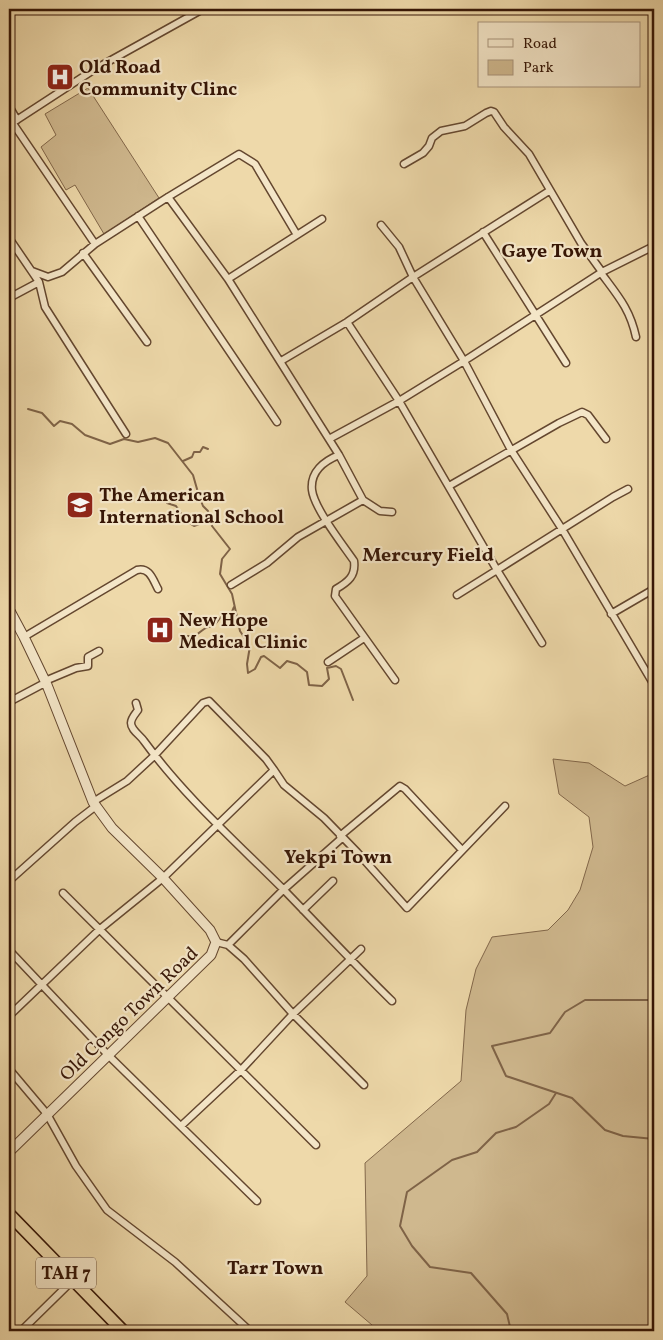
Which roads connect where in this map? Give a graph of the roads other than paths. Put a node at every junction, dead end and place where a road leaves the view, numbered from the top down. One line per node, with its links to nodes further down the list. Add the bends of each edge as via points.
1 (203, 9): 3 (street, via 95,70)
2 (9, 106): 3 (street)
3 (13, 122): 13 (street)
4 (404, 164): 5 (street, via 422,153 441,131 465,126 491,111 528,154)
5 (550, 190): 10 (street); 17 (street)
6 (168, 197): 7 (street); 11 (street, via 239,154 255,164); 19 (street)
7 (138, 216): 13 (street); 30 (street)
8 (322, 219): 11 (street)
9 (381, 225): 18 (street, via 399,247)
10 (482, 232): 18 (street); 22 (street)
11 (297, 235): 19 (street)
12 (9, 238): 16 (street)
13 (95, 244): 15 (street)
14 (654, 246): 17 (street)
15 (83, 254): 16 (street, via 62,272 48,278); 25 (street)
16 (32, 270): 20 (street)
17 (601, 273): 22 (street); 24 (street, via 625,306)
18 (413, 277): 23 (street); 27 (street)
19 (228, 279): 26 (street)
20 (39, 282): 21 (street); 31 (street, via 45,307)
21 (9, 298)
22 (536, 314): 27 (street); 28 (street)
23 (347, 322): 26 (street); 29 (street)
24 (636, 337)
25 (147, 342)
26 (281, 361): 32 (street)
27 (464, 361): 29 (street); 34 (street)
28 (566, 363)
29 (399, 400): 32 (street); 36 (street)
30 (277, 422)
31 (126, 434)
32 (329, 439): 35 (street)
33 (606, 439): 34 (street, via 582,412)
34 (511, 450): 36 (street); 41 (street)
35 (339, 455): 38 (street); 40 (street, via 320,466 312,488)
36 (449, 486): 42 (street)
37 (628, 489): 41 (street)
38 (363, 500): 39 (street, via 380,512); 40 (street)
39 (392, 512)
40 (327, 521): 43 (street, via 298,537 267,563); 51 (street, via 354,561 355,569 352,577 336,589 335,596)
41 (562, 529): 42 (street); 48 (street)
42 (497, 570): 46 (street); 52 (street)
43 (231, 585)
44 (158, 589): 50 (street, via 148,570 143,568)
45 (654, 589): 48 (street)
46 (457, 595)
47 (9, 609): 49 (street, Old Congo Town Road)
48 (612, 614): 57 (street)
49 (11, 620): 50 (street, Old Congo Town Road)
50 (24, 636): 56 (street, Old Congo Town Road)
51 (364, 638): 54 (street); 55 (street)
52 (542, 643)
53 (99, 651): 56 (street, via 88,657 88,666 76,668)
54 (328, 662)
55 (395, 680)
56 (46, 683): 58 (street); 62 (street, Old Congo Town Road)
57 (654, 685)
58 (9, 702)
59 (136, 703): 60 (street, via 138,710 131,723)
60 (154, 756): 61 (street, via 203,703 209,701); 62 (street); 64 (street)
61 (274, 770): 64 (street); 65 (street, via 284,785 324,818)
62 (95, 804): 67 (street, Old Congo Town Road, via 112,828); 69 (street)
63 (504, 806): 66 (street)
64 (218, 826): 67 (street); 70 (street)
65 (341, 837): 66 (street, via 400,786); 66 (street, via 407,908); 70 (street)
66 (462, 850)
67 (163, 878): 73 (street); 74 (street, Old Congo Town Road, via 210,930)
68 (333, 881): 72 (street)
69 (9, 882)
70 (283, 890): 72 (street); 75 (street)
71 (63, 893): 73 (street)
72 (303, 910): 78 (street)
73 (100, 929): 79 (street); 80 (street)
74 (216, 942): 75 (street); 80 (street, Old Congo Town Road, via 211,955)
75 (228, 945): 82 (street)
76 (361, 949): 78 (street)
77 (9, 950): 79 (street)
78 (350, 960): 81 (street); 82 (street)
79 (42, 985): 83 (street); 84 (street)
80 (167, 998): 84 (street, Old Congo Town Road); 86 (street)
81 (392, 1001)
82 (292, 1014): 86 (street); 87 (street)
83 (9, 1016)
84 (108, 1055): 88 (street, Old Congo Town Road); 89 (street)
85 (9, 1069): 88 (street)
86 (241, 1070): 89 (street); 90 (street)
87 (364, 1085)
88 (47, 1114): 91 (street, Old Congo Town Road); 97 (street, via 76,1166 107,1210 175,1262)
89 (180, 1126): 92 (street)
90 (316, 1145)
91 (9, 1152)
92 (257, 1201)
93 (9, 1214): 94 (highway, TAH 7)
94 (73, 1280): 95 (street); 96 (highway, TAH 7)
95 (21, 1331)
96 (123, 1331)
97 (250, 1331)

